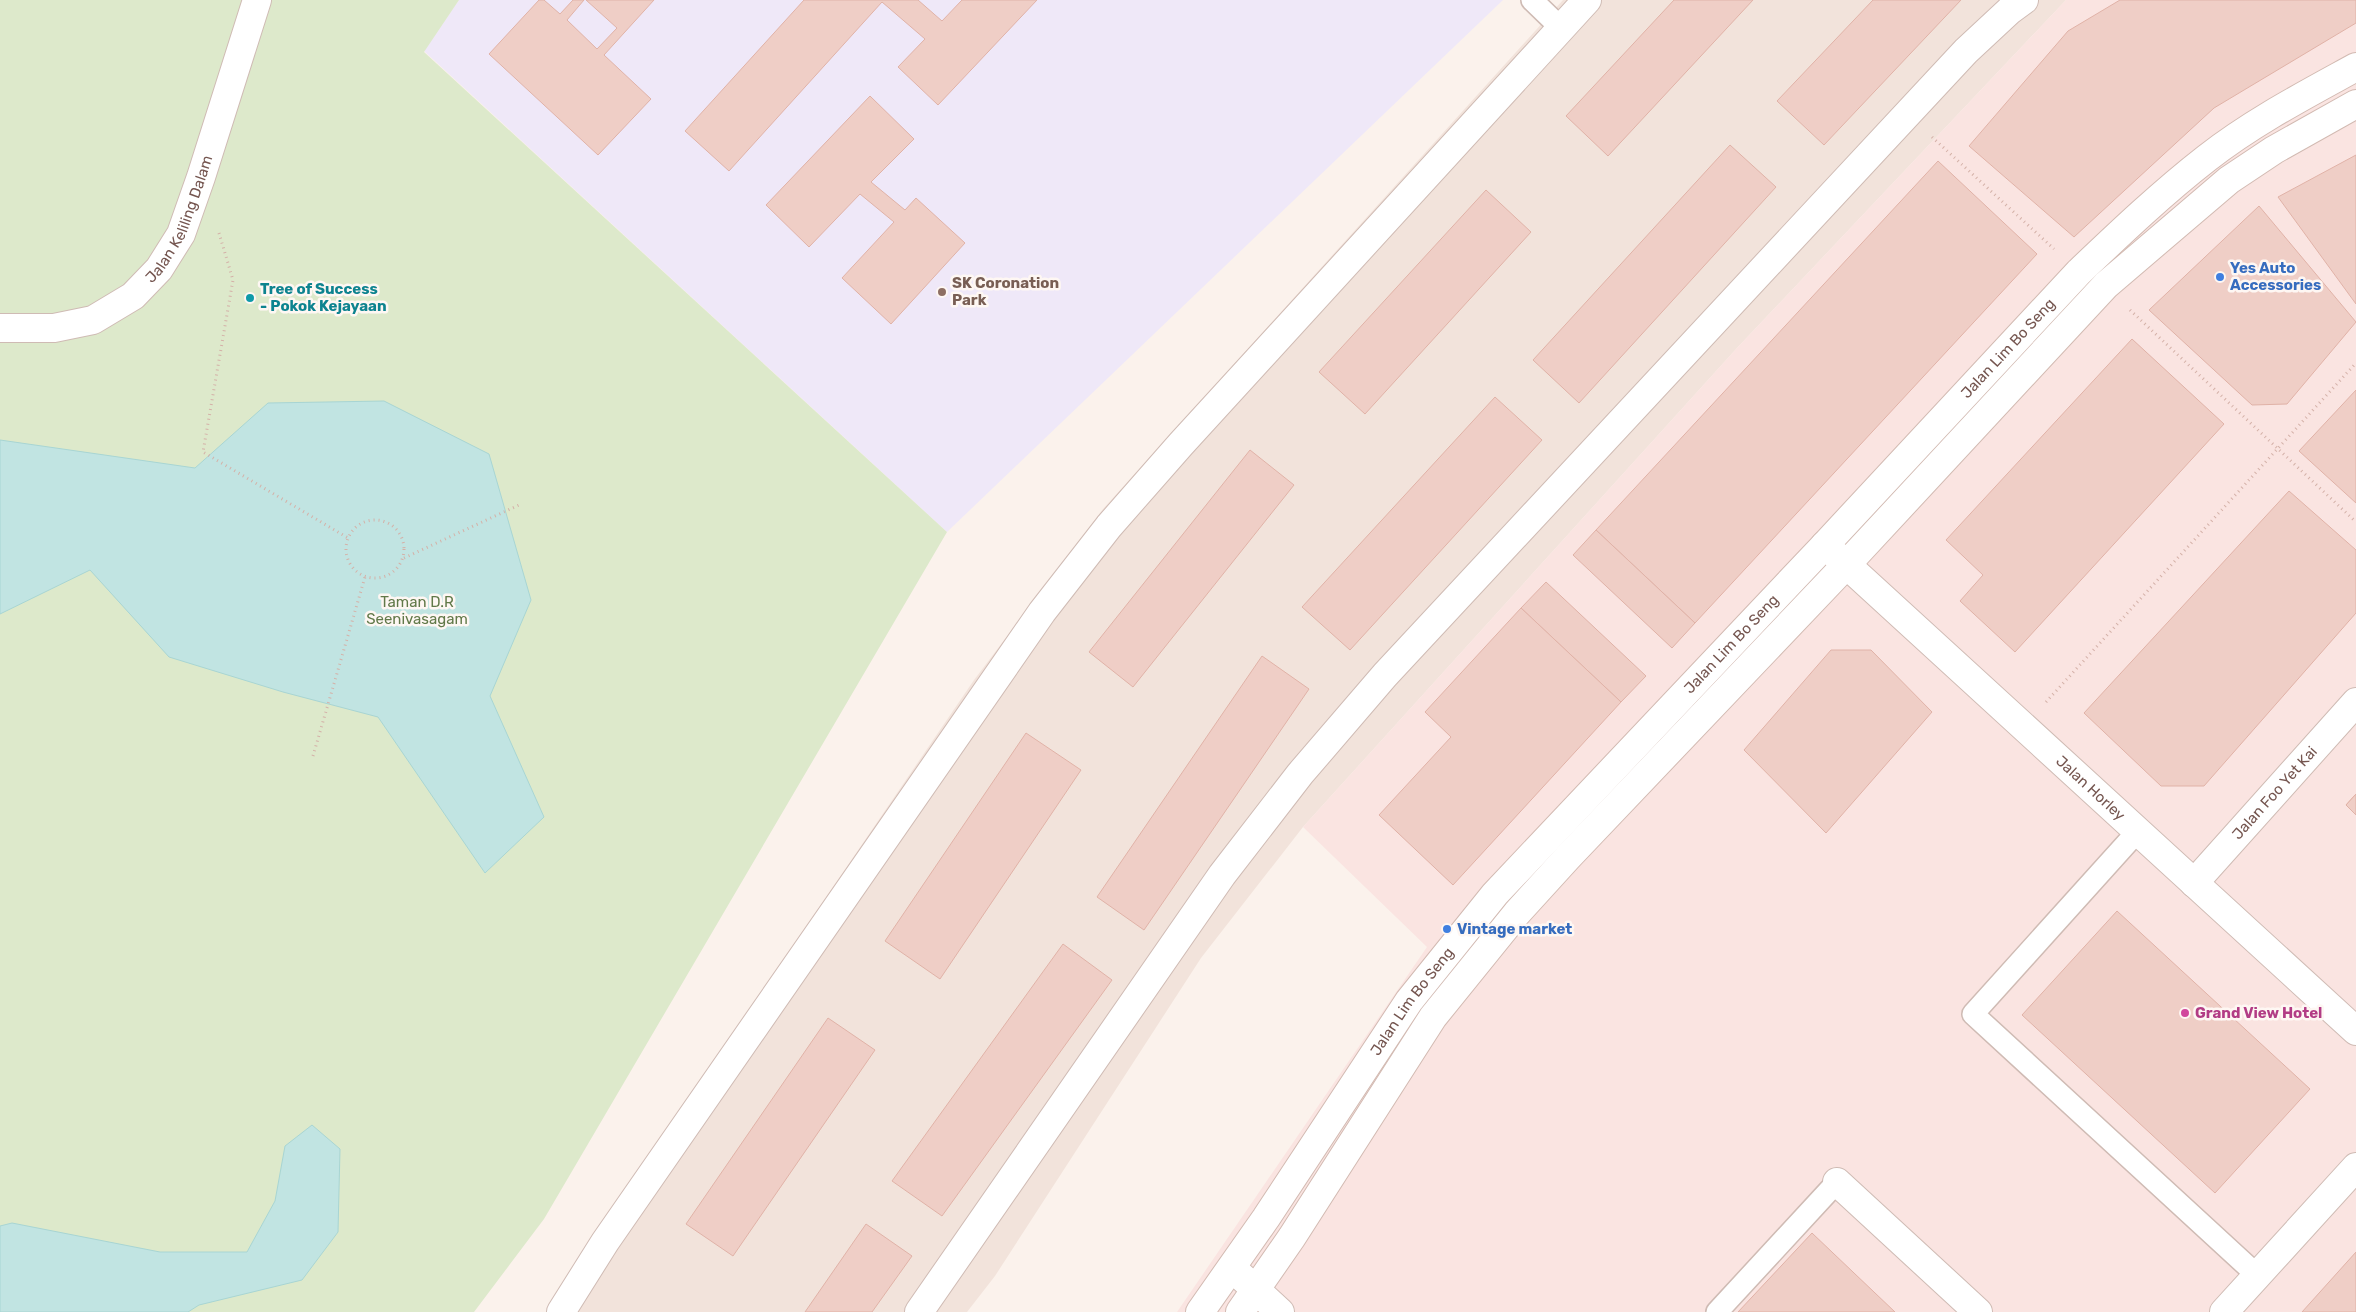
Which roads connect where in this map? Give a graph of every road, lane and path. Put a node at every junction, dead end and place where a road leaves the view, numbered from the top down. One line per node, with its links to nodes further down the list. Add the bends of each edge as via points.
1 (257, 0): 9 (street, Jalan Keliling Dalam)
2 (1532, 0): 5 (lane)
3 (1587, 0): 5 (street)
4 (2024, 0): 8 (street, via 1966,51)
5 (1562, 28): 33 (street, via 1109,526 1042,612 605,1242)
6 (2356, 67): 10 (street, Jalan Lim Bo Seng, via 2259,122 2207,158)
7 (2356, 104): 11 (street, Jalan Lim Bo Seng, via 2228,180)
8 (1908, 114): 10 (path); 34 (street, via 1391,667 1300,774 1222,875)
9 (201, 177): 12 (street, Jalan Keliling Dalam, via 181,234 159,269 133,296 93,320 54,328); 17 (path, via 233,280 203,452)
10 (2079, 272): 18 (street, Jalan Lim Bo Seng)
11 (2106, 285): 14 (path); 20 (street, Jalan Lim Bo Seng)
12 (0, 328)
13 (2356, 363): 14 (path)
14 (2278, 448): 16 (path); 23 (path)
15 (519, 505): 19 (path)
16 (2356, 522)
17 (348, 538): 19 (path, via 363,521 374,518 386,521 396,526 403,536); 21 (path, via 348,561)
18 (1824, 545): 20 (street, Jalan Horley); 30 (street, Jalan Lim Bo Seng, via 1547,837 1450,947 1404,1008)
19 (403, 559): 21 (path, via 388,576)
20 (1846, 565): 23 (street, Jalan Horley); 32 (street, Jalan Lim Bo Seng, via 1568,857 1474,965 1433,1018)
21 (365, 577): 24 (path)
22 (2356, 702): 26 (street, Jalan Foo Yet Kai)
23 (2023, 727): 25 (street, Jalan Horley)
24 (314, 756)
25 (2137, 832): 26 (street, Jalan Horley); 31 (lane, via 1973,1014)
26 (2194, 883): 27 (street, Jalan Horley)
27 (2356, 1031)
28 (2356, 1168): 31 (street)
29 (1837, 1182): 38 (lane); 39 (street)
30 (1232, 1268): 32 (street); 35 (street, Jalan Lim Bo Seng)
31 (2258, 1276): 40 (street)
32 (1256, 1289): 36 (street, Jalan Lim Bo Seng); 37 (street)
33 (561, 1312)
34 (919, 1312)
35 (1200, 1312)
36 (1240, 1312)
37 (1280, 1312)
38 (1717, 1312)
39 (1978, 1312)
40 (2224, 1312)

